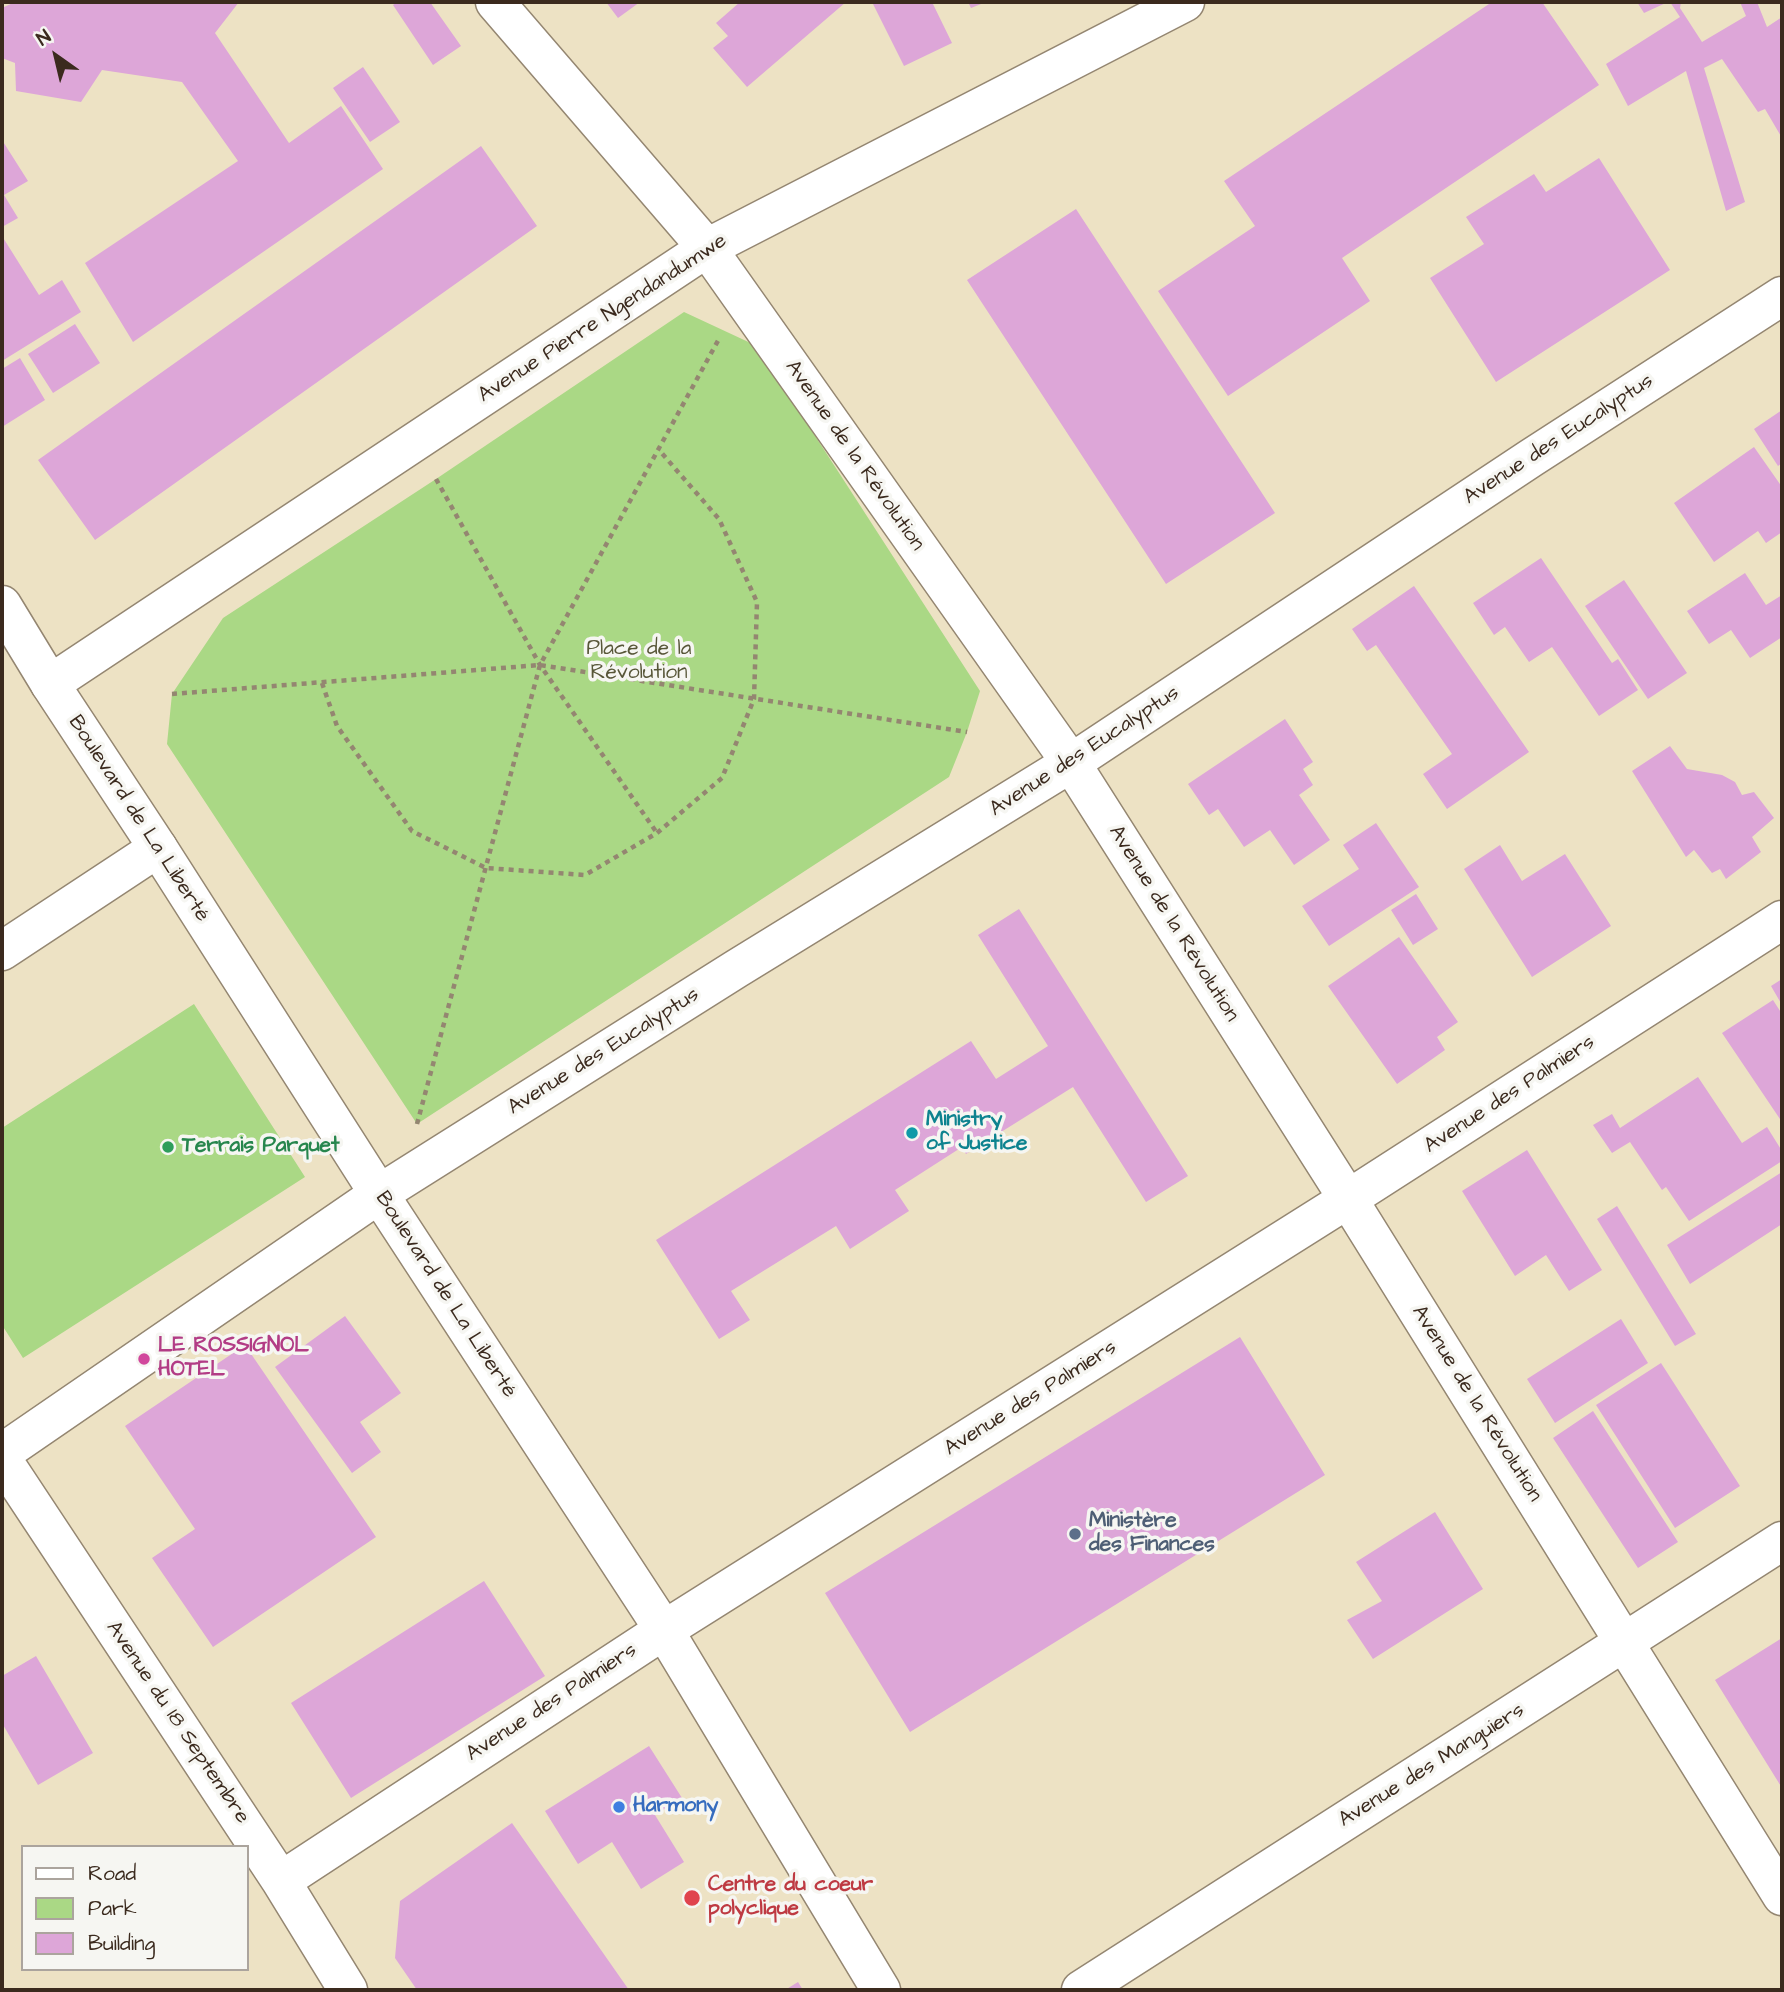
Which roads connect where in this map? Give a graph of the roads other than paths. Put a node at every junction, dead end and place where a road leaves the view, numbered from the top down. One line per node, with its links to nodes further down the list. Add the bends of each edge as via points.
1 (495, 2): 3 (main road, Avenue de la Révolution)
2 (1185, 2): 3 (main road, Avenue Pierre Ngendandumwe)
3 (707, 248): 6 (main road, Avenue Pierre Ngendandumwe); 7 (main road, Avenue de la Révolution)
4 (1782, 296): 7 (main road, Avenue des Eucalyptus)
5 (2, 605): 6 (main road, Boulevard de La Liberté)
6 (50, 684): 8 (main road, Boulevard de La Liberté)
7 (1071, 763): 11 (main road, Avenue des Eucalyptus); 12 (main road, Avenue de la Révolution)
8 (158, 848): 10 (main road); 11 (main road, Boulevard de La Liberté)
9 (1782, 920): 12 (main road, Avenue des Palmiers)
10 (2, 951)
11 (379, 1194): 13 (main road, Avenue des Eucalyptus); 16 (main road, Boulevard de La Liberté)
12 (1348, 1199): 16 (main road, Avenue des Palmiers); 17 (main road, Avenue de la Révolution)
13 (2, 1453)
14 (2, 1459): 18 (main road, Avenue du 18 Septembre)
15 (1782, 1541): 17 (main road, Avenue des Manguiers)
16 (664, 1630): 18 (main road, Avenue des Palmiers); 21 (main road, Boulevard de La Liberté)
17 (1626, 1643): 19 (main road, Avenue de la Révolution); 22 (main road, Avenue des Manguiers)
18 (281, 1881): 20 (main road, Avenue du 18 Septembre)
19 (1782, 1896)
20 (348, 1990)
21 (881, 1990)
22 (1081, 1990)

